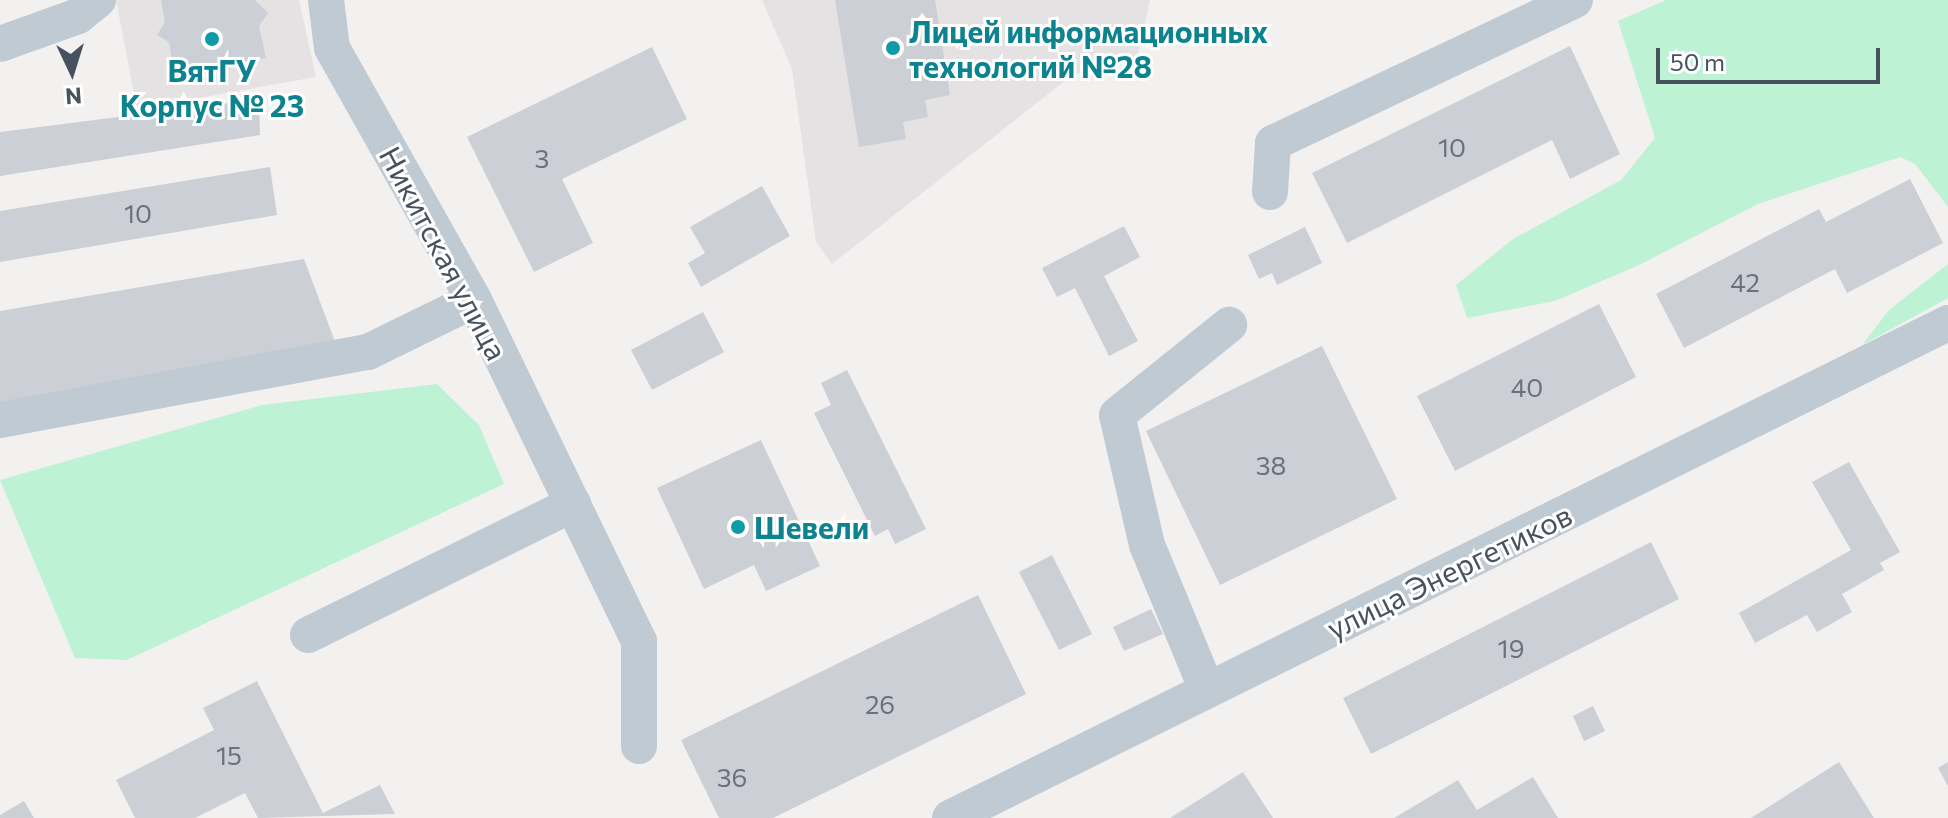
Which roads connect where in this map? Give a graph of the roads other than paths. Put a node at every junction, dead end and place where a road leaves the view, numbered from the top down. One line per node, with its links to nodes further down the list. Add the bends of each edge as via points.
1 (98, 0): 4 (street, via 78,16)
2 (326, 0): 6 (street, Никитская улица, via 332,48)
3 (1575, 0): 5 (street, via 1273,143)
4 (0, 44)
5 (1270, 192)
6 (474, 300): 9 (street, via 368,352); 10 (street, Никитская улица)
7 (1948, 323): 12 (street, улица Энергетиков)
8 (1229, 325): 12 (street, via 1117,415 1147,545)
9 (0, 420)
10 (573, 504): 11 (street); 13 (street, Никитская улица, via 639,641)
11 (308, 635)
12 (1207, 690): 14 (street, улица Энергетиков)
13 (639, 746)
14 (950, 818)

